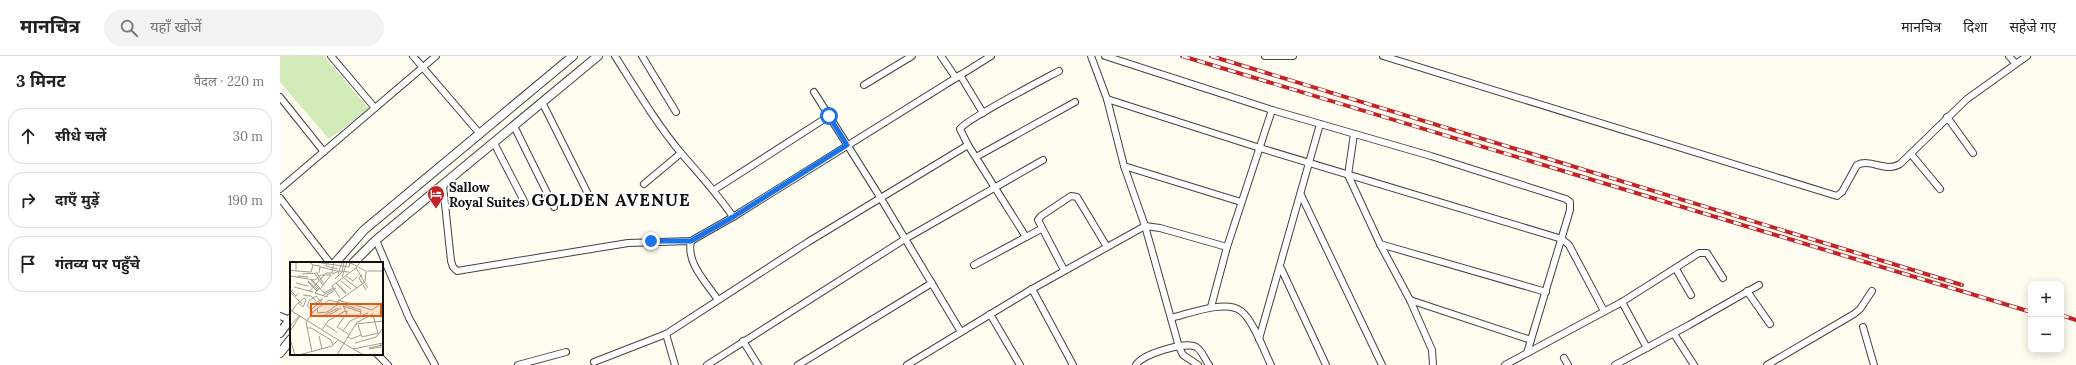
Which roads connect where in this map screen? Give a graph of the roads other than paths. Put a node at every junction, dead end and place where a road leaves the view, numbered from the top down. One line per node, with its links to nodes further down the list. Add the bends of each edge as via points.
1 (331, 56): 28 (street)
2 (413, 56): 19 (street)
3 (436, 56): 19 (street)
4 (573, 56): 36 (street)
5 (615, 56): 43 (street)
6 (642, 56): 30 (street)
7 (912, 56): 22 (street)
8 (941, 56): 21 (street)
9 (991, 56): 21 (street)
10 (1092, 56): 25 (street)
11 (1105, 56): 29 (street)
12 (1265, 56): 13 (street)
13 (1293, 56)
14 (1384, 56): 45 (street, via 1833,196 1842,192 1857,165 1865,163 1891,168)
15 (2009, 56): 18 (street)
16 (2027, 56): 18 (street)
17 (595, 57): 26 (street)
18 (2015, 63): 33 (street, via 1966,99)
19 (423, 67): 28 (street); 36 (street)
20 (1059, 70): 31 (street)
21 (958, 77): 31 (street); 39 (street)
22 (864, 85)
23 (814, 92): 32 (street)
24 (280, 97): 42 (street)
25 (1107, 100): 41 (street); 49 (street)
26 (542, 102): 35 (street); 60 (street)
27 (1075, 102): 46 (street)
28 (375, 108): 42 (street)
29 (1272, 110): 34 (street); 41 (street)
30 (676, 112)
31 (983, 113): 40 (street, via 961,127 960,132)
32 (829, 116): 39 (street); 57 (street)
33 (1947, 117): 44 (street); 45 (street)
34 (1320, 124): 37 (street); 48 (street)
35 (514, 126): 38 (street); 65 (street)
36 (480, 134): 51 (street)
37 (1354, 134): 50 (street); 71 (street, via 1566,199 1570,202 1570,210)
38 (494, 143): 53 (street); 64 (street)
39 (847, 145): 61 (street); 66 (street)
40 (968, 145): 46 (street); 61 (street)
41 (1260, 148): 48 (street); 63 (street)
42 (324, 152): 54 (street)
43 (681, 153): 52 (street); 57 (street)
44 (1973, 153)
45 (1911, 154): 56 (street)
46 (976, 157): 55 (street)
47 (1043, 160): 55 (street)
48 (1310, 162): 50 (street); 59 (street)
49 (1124, 166): 63 (street); 67 (street)
50 (1348, 175): 71 (street); 74 (street)
51 (424, 180): 58 (street); 78 (street, via 364,230)
52 (644, 184)
53 (443, 185): 58 (street); 73 (street, via 451,261 458,271 628,243)
54 (280, 189)
55 (995, 189): 69 (street); 70 (street)
56 (1940, 189)
57 (714, 190): 66 (street)
58 (434, 192): 72 (street)
59 (1301, 195): 81 (street); 134 (street)
60 (589, 196)
61 (880, 197): 70 (street); 92 (street)
62 (280, 198): 77 (street)
63 (1241, 202): 76 (street)
64 (525, 203)
65 (554, 207)
66 (733, 217): 73 (street)
67 (1145, 226): 75 (street); 76 (street); 99 (street)
68 (1041, 229): 69 (street); 75 (street, via 1038,218 1071,196 1075,196); 83 (street)
69 (1026, 237): 80 (street)
70 (905, 239): 85 (street); 110 (street)
71 (1562, 239): 90 (street); 96 (street, via 1569,244)
72 (376, 240): 79 (street); 122 (street, via 409,318)
73 (691, 241): 92 (street, via 689,250 692,262)
74 (1380, 244): 90 (street); 93 (street)
75 (1107, 247): 83 (street)
76 (1227, 247): 95 (street)
77 (329, 262)
78 (336, 262)
79 (354, 262)
80 (974, 265)
81 (1280, 266): 107 (street); 133 (street)
82 (1676, 269): 84 (street, via 1705,252); 91 (street); 94 (street)
83 (1064, 270): 87 (street)
84 (1724, 278)
85 (932, 283): 103 (street); 126 (street)
86 (1759, 284): 88 (street)
87 (1032, 290): 97 (street); 128 (street)
88 (1747, 291): 101 (street); 106 (street)
89 (1872, 291): 140 (street, via 1854,314)
90 (1546, 292): 109 (street)
91 (1691, 295)
92 (718, 300): 105 (street)
93 (1410, 300): 109 (street); 135 (street, via 1430,344)
94 (1622, 302): 96 (street); 112 (street)
95 (1211, 307): 99 (street); 107 (street, via 1238,309 1246,316)
96 (1604, 311): 115 (street)
97 (990, 314): 103 (street); 127 (street)
98 (280, 316): 100 (street)
99 (1171, 318): 111 (street)
100 (290, 319): 104 (street)
101 (1770, 324)
102 (1863, 327): 141 (street)
103 (962, 332): 120 (street)
104 (280, 333)
105 (666, 334): 118 (street); 124 (street)
106 (1674, 334): 112 (street); 139 (street)
107 (1259, 339): 132 (street)
108 (290, 340): 114 (street)
109 (1531, 340): 115 (street)
110 (743, 341): 119 (street); 125 (street)
111 (1179, 347): 129 (street, via 1152,353 1143,357); 130 (street, via 1183,355); 131 (street, via 1197,347)
112 (1647, 348): 138 (street)
113 (566, 352): 123 (street)
114 (280, 353)
115 (1528, 353): 136 (street)
116 (378, 355): 121 (street)
117 (1564, 358): 137 (street)
118 (594, 362)
119 (711, 364)
120 (911, 364)
121 (388, 365)
122 (435, 365)
123 (518, 365)
124 (675, 365)
125 (758, 365)
126 (798, 365)
127 (1020, 365)
128 (1073, 365)
129 (1136, 365)
130 (1198, 365)
131 (1209, 365)
132 (1271, 365)
133 (1326, 365)
134 (1382, 365)
135 (1433, 365)
136 (1505, 365)
137 (1568, 365)
138 (1615, 365)
139 (1694, 365)
140 (1767, 365)
141 (1874, 365)

